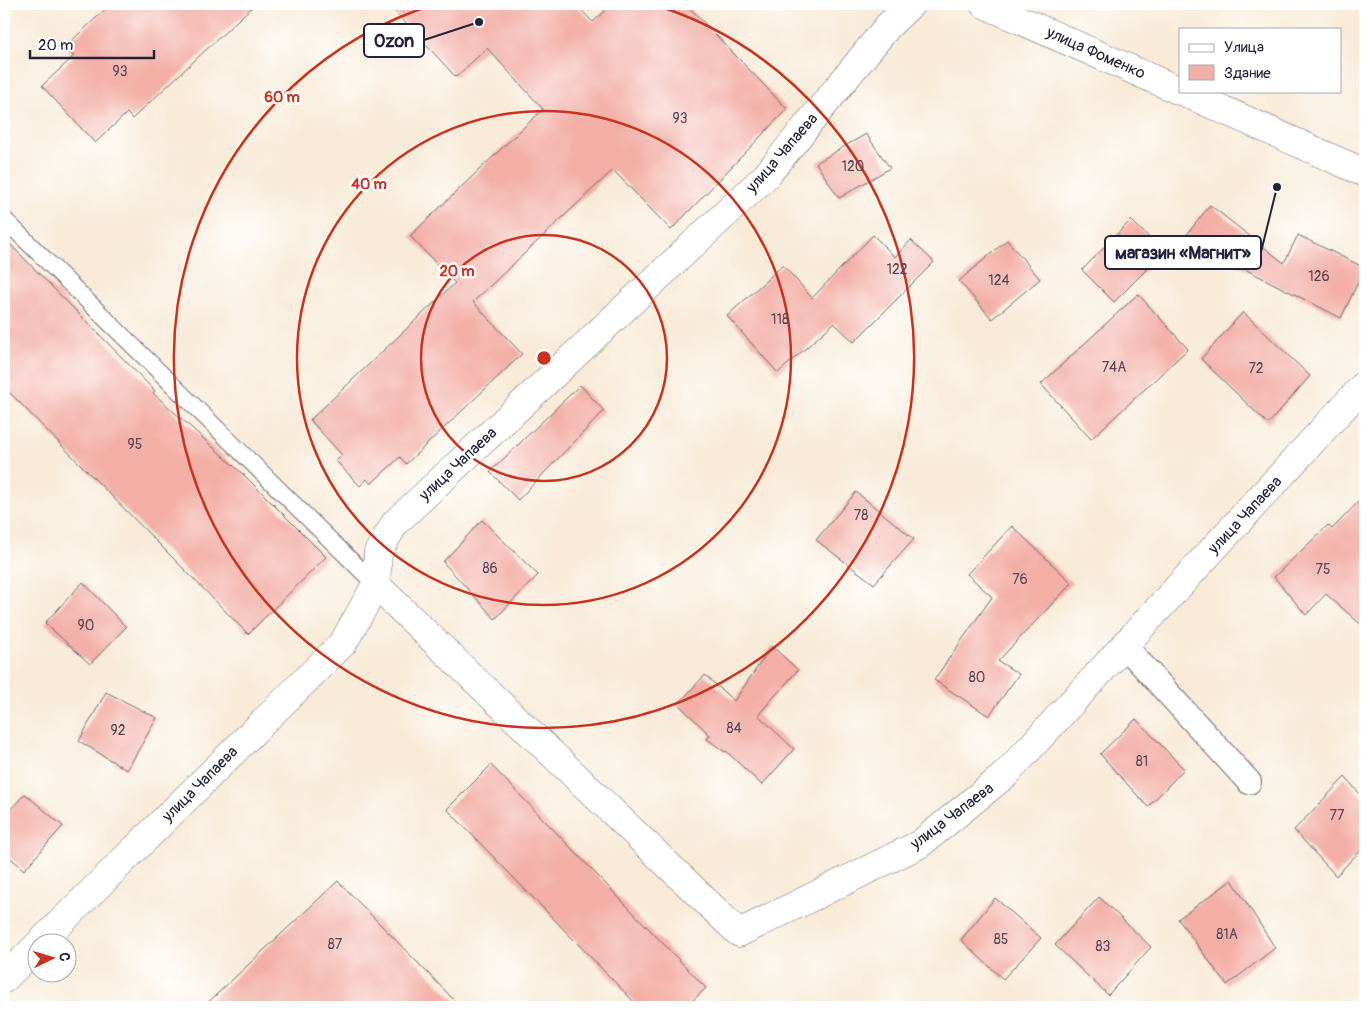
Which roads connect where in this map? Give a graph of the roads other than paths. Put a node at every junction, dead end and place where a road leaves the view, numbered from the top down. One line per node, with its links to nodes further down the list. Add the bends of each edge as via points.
1 (911, 4): 8 (street, улица Чапаева, via 888,26 766,176 395,523 378,552)
2 (984, 4): 3 (street, улица Фоменко)
3 (1179, 90)
4 (1183, 92): 5 (street, улица Фоменко)
5 (1365, 173)
6 (4, 219): 8 (lane)
7 (1365, 384): 9 (street, улица Чапаева)
8 (376, 585): 9 (street, улица Чапаева, via 739,933 920,844 1006,774); 11 (street, улица Чапаева, via 343,643)
9 (1124, 646): 10 (street)
10 (1249, 782)
11 (48, 934)
12 (28, 954): 13 (street, улица Чапаева)
13 (4, 979)

